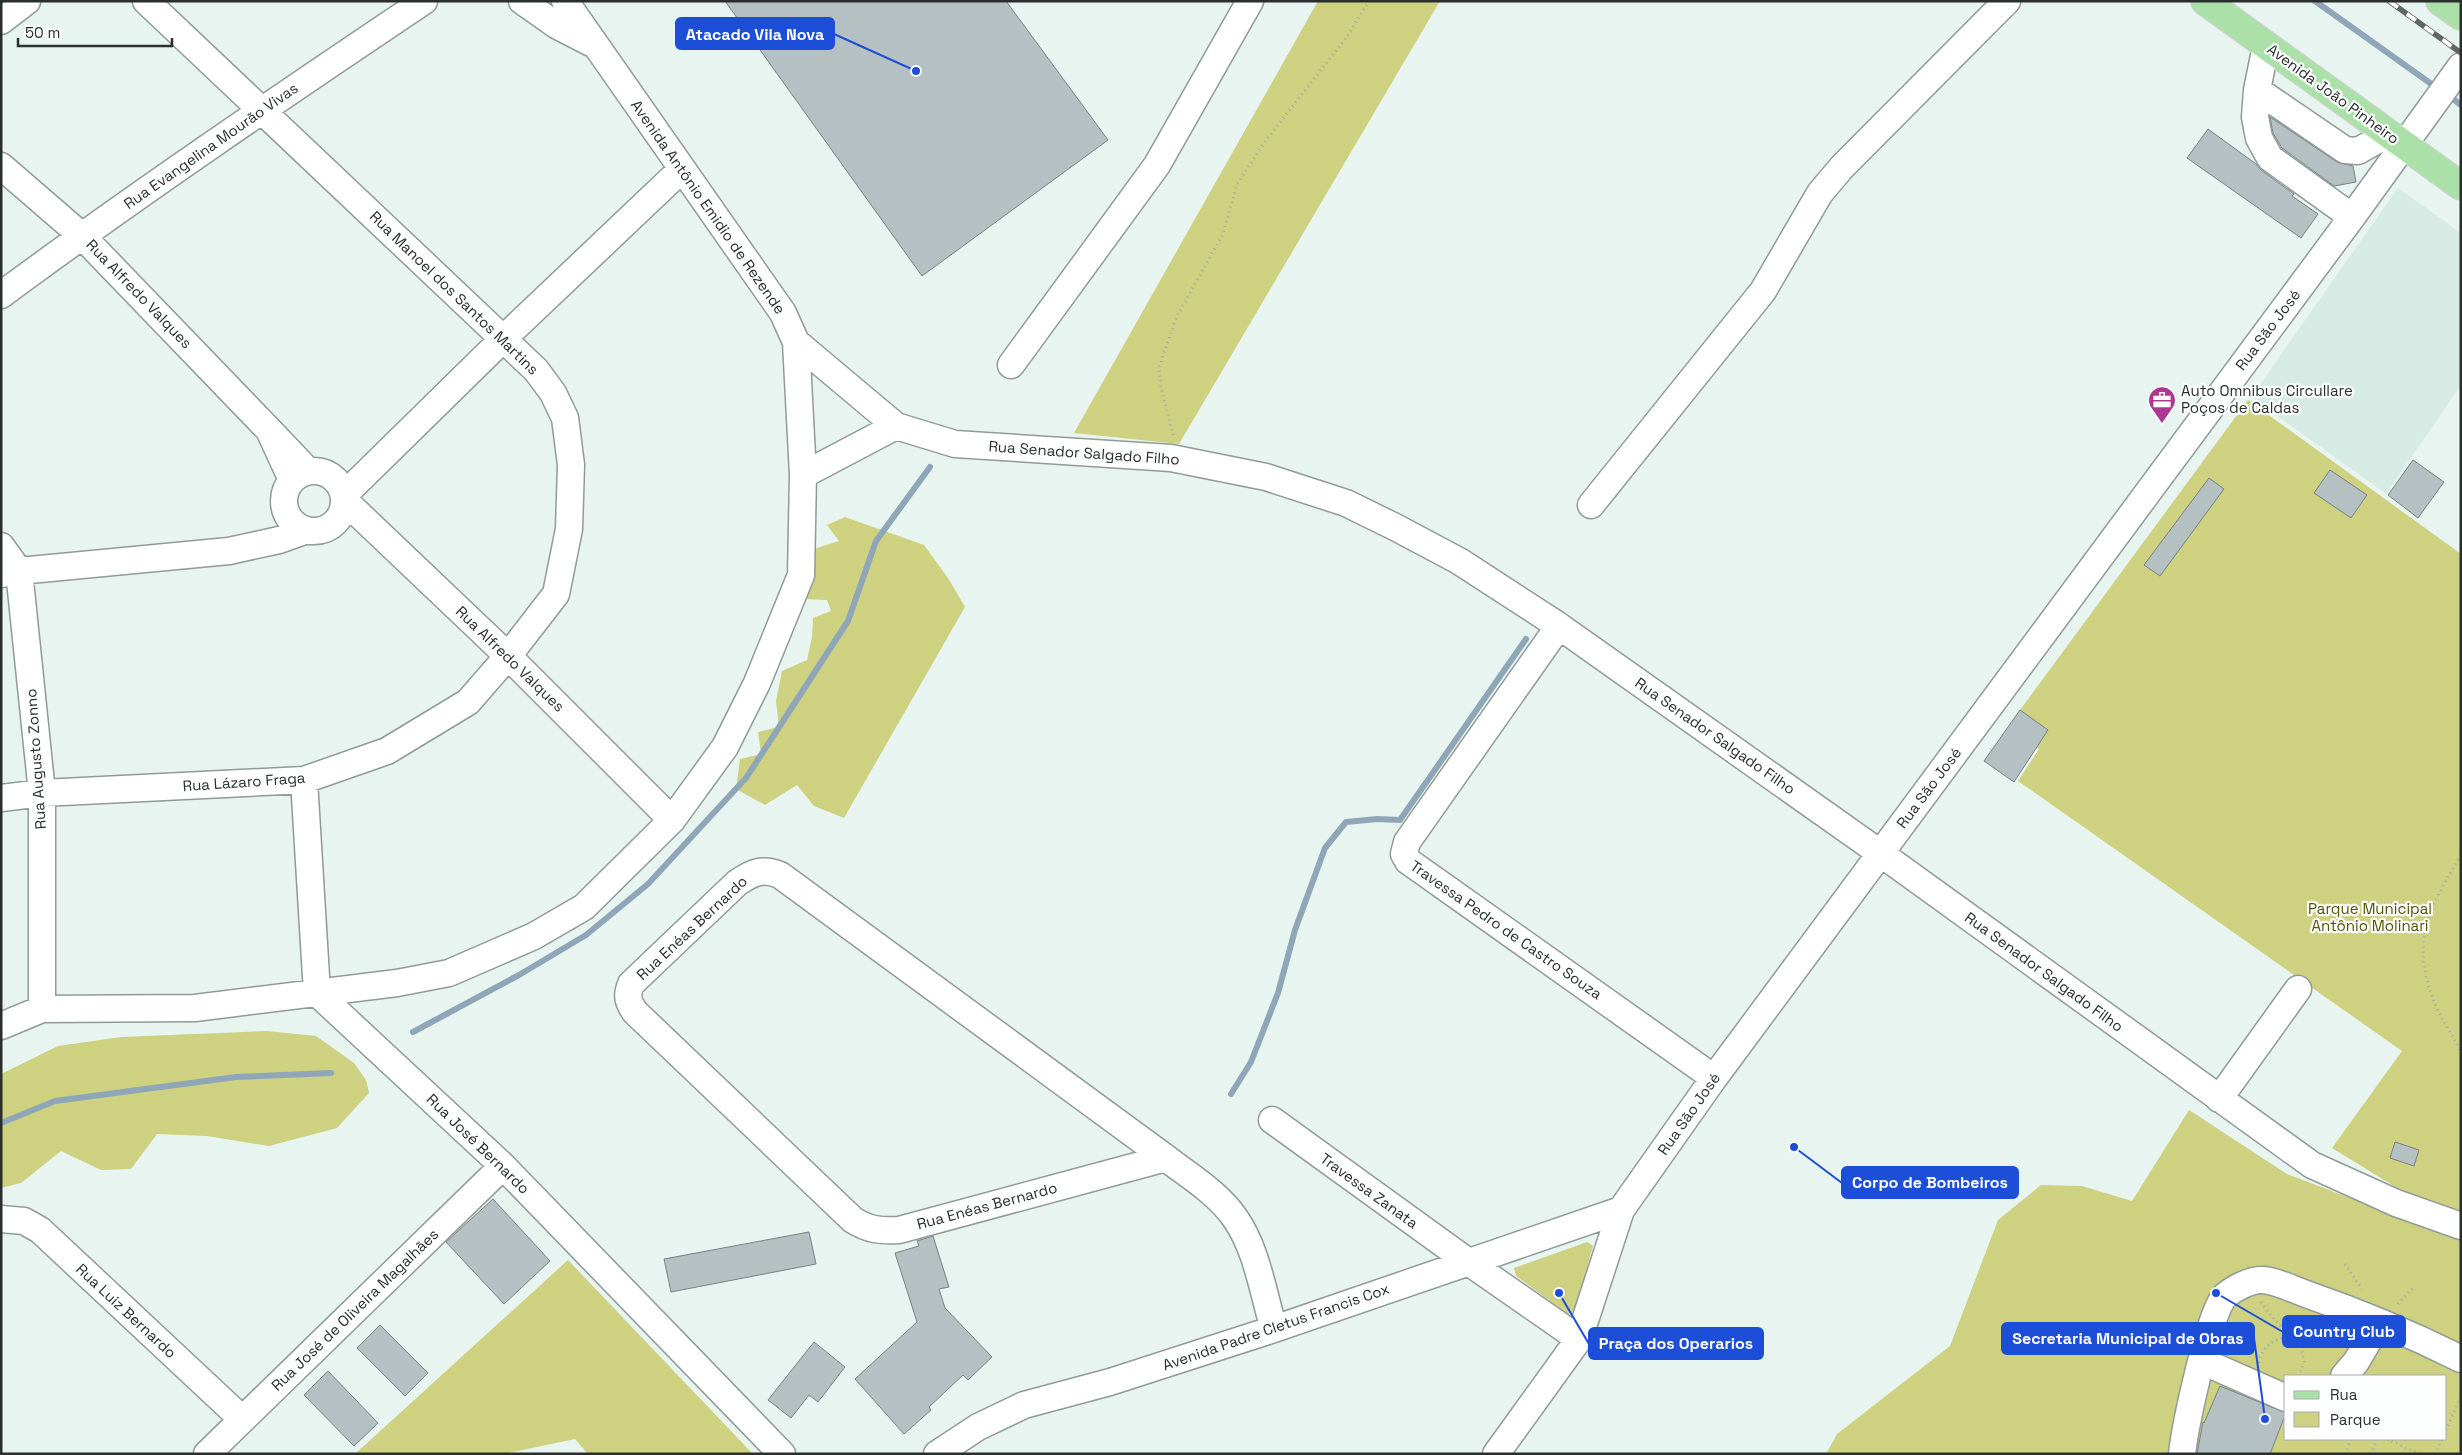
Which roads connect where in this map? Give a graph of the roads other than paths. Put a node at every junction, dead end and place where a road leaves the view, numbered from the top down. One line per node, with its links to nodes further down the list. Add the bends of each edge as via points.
1 (27, 1): 11 (street)
2 (146, 1): 16 (street, Rua Manoel dos Santos Martins)
3 (424, 1): 16 (street, Rua Evangelina Mourão Vivas)
4 (522, 1): 12 (street, Avenida Antônio Emidio de Rezende, via 556,25)
5 (564, 1): 12 (street, Avenida Antônio Emidio de Rezende)
6 (1250, 1): 26 (street, via 1156,165)
7 (2007, 1): 31 (street, via 1820,193 1763,291)
8 (2205, 1): 13 (main road, Avenida João Pinheiro)
9 (2440, 1): 10 (main road)
10 (2461, 16)
11 (1, 21)
12 (592, 43): 19 (street, Avenida Antônio Emidio de Rezende)
13 (2266, 46): 15 (street); 17 (main road, Avenida João Pinheiro)
14 (2461, 66): 17 (street, Rua São José, via 2420,124)
15 (2257, 90): 17 (street, via 2345,150 2358,150); 21 (street, via 2255,117 2259,138 2270,158)
16 (262, 110): 22 (street, Rua Evangelina Mourão Vivas); 24 (street, Rua Manoel dos Santos Martins)
17 (2396, 139): 20 (main road, Avenida João Pinheiro); 21 (street, Rua São José)
18 (1, 166): 22 (street, Rua Alfredo Valques)
19 (682, 169): 24 (street); 25 (street, Avenida Antônio Emidio de Rezende, via 783,313)
20 (2461, 186)
21 (2352, 217): 41 (street, Rua São José)
22 (82, 236): 23 (street, Rua Evangelina Mourão Vivas); 29 (street, Rua Alfredo Valques, via 269,430)
23 (1, 295)
24 (504, 338): 30 (street); 36 (street, Rua Manoel dos Santos Martins, via 536,370 553,393 564,418 571,465 568,529 556,594)
25 (796, 342): 27 (street); 28 (street, Avenida Antônio Emidio de Rezende)
26 (1011, 365)
27 (896, 426): 28 (street); 35 (street, Rua Senador Salgado Filho, via 955,444 1179,460 1266,477 1346,503 1459,561)
28 (803, 475): 40 (street, Avenida Antônio Emidio de Rezende, via 801,575 757,683 725,747)
29 (300, 476): 30 (street, via 318,471 335,478); 32 (street, via 286,489 285,509 290,519)
30 (344, 498): 32 (street, via 344,510 333,524 325,529); 36 (street, Rua Alfredo Valques)
31 (1591, 505)
32 (307, 530): 34 (street, via 229,551)
33 (1, 546): 34 (street, Rua Augusto Zonno)
34 (10, 573): 38 (street, Rua Augusto Zonno)
35 (1559, 626): 41 (street, Rua Senador Salgado Filho); 46 (street, Travessa Pedro de Castro Souza, via 1407,842 1404,854 1408,860)
36 (508, 656): 37 (street, Rua Lázaro Fraga, via 468,702 434,724 387,751); 40 (street, Rua Alfredo Valques)
37 (304, 780): 38 (street, Rua Lázaro Fraga); 43 (street)
38 (42, 793): 39 (street, Rua Lázaro Fraga); 44 (street, Rua Augusto Zonno)
39 (1, 798)
40 (672, 820): 43 (street, Avenida Antônio Emidio de Rezende, via 584,907 534,936 449,973)
41 (1880, 853): 46 (street, Rua São José); 47 (street, Rua Senador Salgado Filho)
42 (2298, 989): 47 (street)
43 (317, 993): 44 (street, Avenida Antônio Emidio de Rezende, via 195,1008); 50 (street, Rua José Bernardo)
44 (42, 1009): 45 (street, Avenida Antônio Emidio de Rezende)
45 (1, 1026)
46 (1714, 1078): 51 (street, Rua São José)
47 (2219, 1099): 53 (street, Rua Senador Salgado Filho, via 2312,1165 2396,1203)
48 (1272, 1120): 54 (street, Travessa Zanata)
49 (1166, 1158): 49 (street, Rua Enéas Bernardo, via 780,875 768,870 754,872 738,883 631,984 627,994 635,1012 853,1220 867,1228 898,1230); 56 (street, Rua Enéas Bernardo, via 1207,1189 1235,1217 1251,1249)
50 (503, 1166): 62 (street, Rua José de Oliveira Magalhães); 64 (street, Rua José Bernardo)
51 (1621, 1210): 54 (street, Avenida Padre Cletus Francis Cox); 57 (street, Rua São José)
52 (1, 1218): 62 (street, Rua Luiz Bernardo, via 24,1221 40,1230)
53 (2461, 1226)
54 (1467, 1261): 56 (street, Avenida Padre Cletus Francis Cox); 57 (street, Travessa Zanata)
55 (2378, 1314): 58 (street); 59 (street, via 2260,1279 2225,1296); 60 (street, via 2356,1362)
56 (1274, 1329): 65 (street, Avenida Padre Cletus Francis Cox, via 1110,1382 1024,1405 978,1427)
57 (1579, 1339): 66 (street, Rua São José)
58 (2461, 1359)
59 (2202, 1361): 61 (street); 67 (street)
60 (2345, 1375)
61 (2284, 1397)
62 (242, 1419): 63 (street, Rua José de Oliveira Magalhães)
63 (207, 1454)
64 (782, 1454)
65 (938, 1454)
66 (1496, 1454)
67 (2182, 1454)

